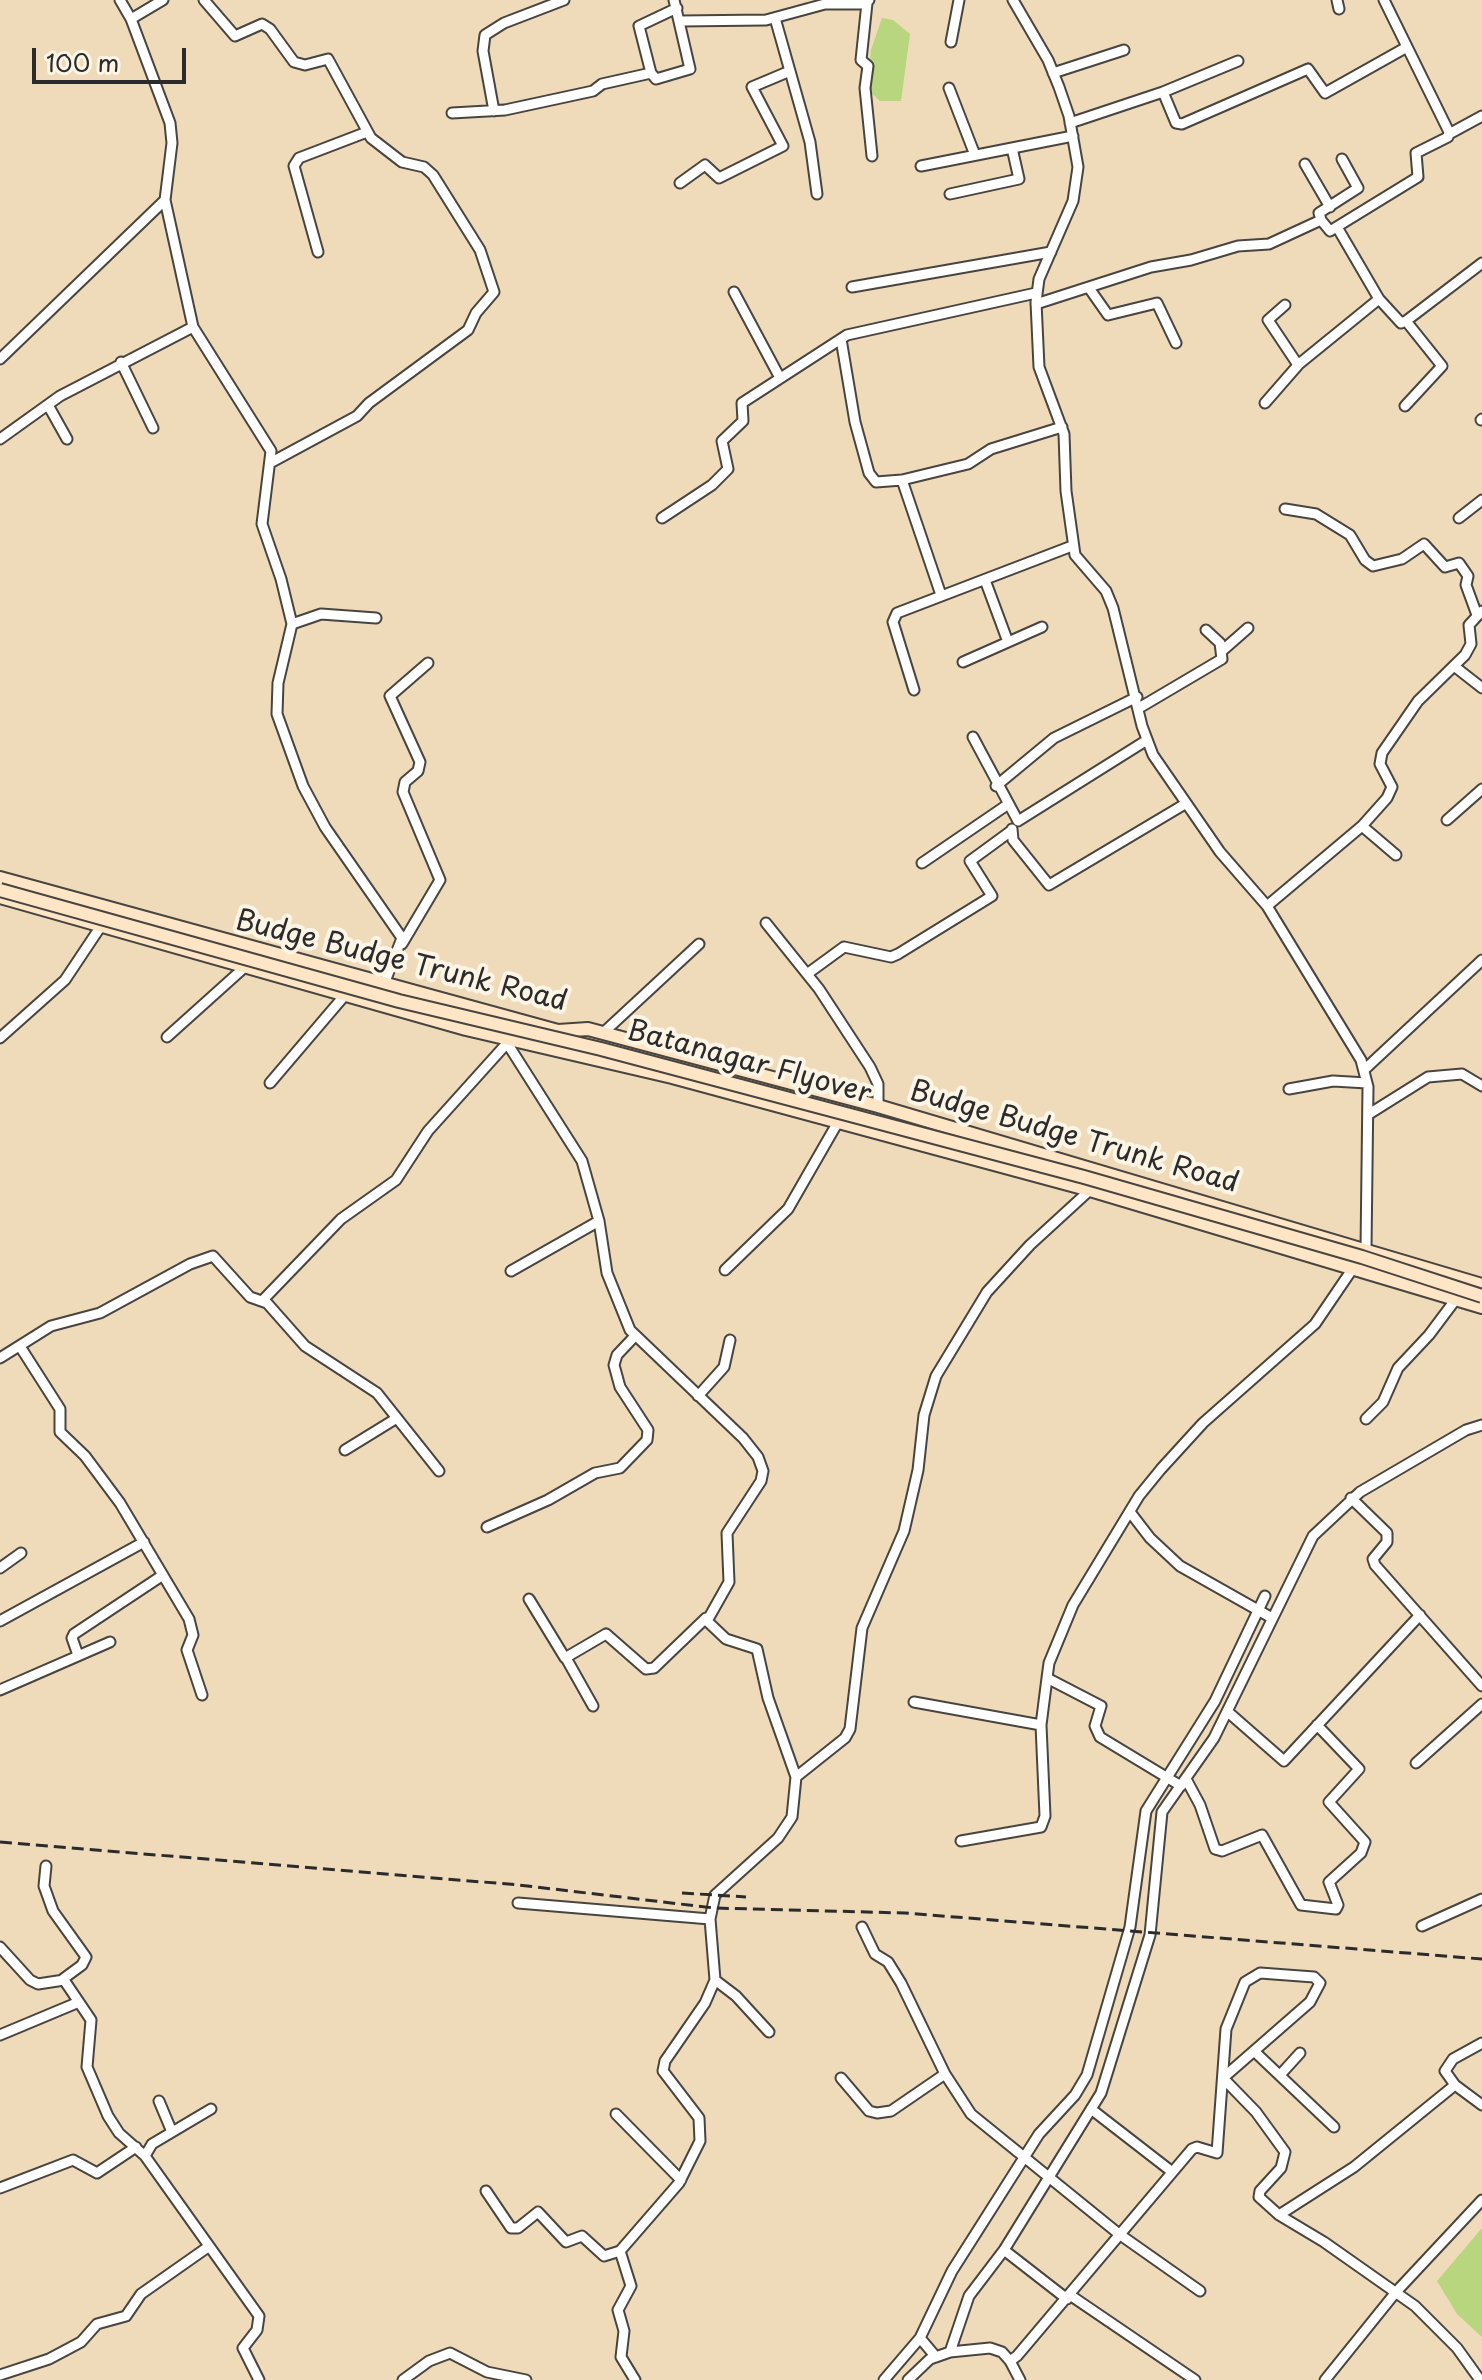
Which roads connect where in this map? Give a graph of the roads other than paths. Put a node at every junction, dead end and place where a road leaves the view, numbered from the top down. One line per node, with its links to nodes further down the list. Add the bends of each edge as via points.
1 (120, 0): 11 (street)
2 (163, 0): 11 (street)
3 (204, 0): 26 (street, via 235,36 262,24 294,62 328,59)
4 (564, 0): 22 (street, via 485,35)
5 (959, 0): 13 (street)
6 (1013, 0): 19 (street)
7 (1384, 0): 14 (street)
8 (868, 1): 10 (street, via 825,4); 31 (street, via 861,60 868,66)
9 (675, 4): 12 (street); 18 (street, via 639,26)
10 (775, 18): 12 (street); 17 (street)
11 (131, 19): 38 (street, via 170,123)
12 (680, 21): 18 (street, via 691,67 656,79)
13 (951, 42)
14 (1407, 47): 21 (street, via 1325,93 1308,69 1182,124 1176,123); 27 (street)
15 (1124, 50): 19 (street)
16 (1238, 61): 21 (street)
17 (790, 71): 35 (street, via 752,87 783,146 719,178 705,165); 36 (street, via 810,142)
18 (651, 73): 22 (street)
19 (1053, 73): 25 (street)
20 (949, 88): 30 (street)
21 (1163, 92): 25 (street)
22 (494, 111): 23 (street)
23 (452, 113)
24 (1482, 116): 27 (street)
25 (1070, 123): 28 (street)
26 (367, 132): 42 (street, via 295,162); 66 (street, via 402,162 433,175 480,250 494,296 468,330 357,416)
27 (1449, 134): 41 (street, via 1416,153 1418,177)
28 (1073, 136): 29 (street); 43 (street, via 1077,186)
29 (1012, 148): 30 (street); 37 (street, via 1019,179)
30 (975, 155): 34 (street)
31 (872, 156)
32 (1342, 159): 39 (street, via 1358,188)
33 (1305, 164): 39 (street)
34 (921, 166)
35 (680, 183)
36 (817, 194)
37 (950, 194)
38 (165, 200): 52 (street); 55 (street)
39 (1330, 207): 40 (street, via 1318,214)
40 (1321, 220): 41 (street, via 1328,232); 46 (street, via 1269,244 1151,267)
41 (1337, 227): 49 (street)
42 (318, 252)
43 (1051, 252): 45 (street); 48 (street)
44 (1482, 263): 51 (street)
45 (852, 287)
46 (1089, 288): 48 (street); 54 (street, via 1108,315 1157,303)
47 (734, 292): 58 (street)
48 (1036, 298): 53 (street, via 867,328); 62 (street, via 1039,367)
49 (1379, 299): 51 (street, via 1401,323); 57 (street)
50 (1285, 305): 57 (street, via 1268,320)
51 (1406, 321): 61 (street, via 1442,368)
52 (193, 327): 56 (street); 66 (street, via 267,440)
53 (841, 339): 58 (street); 67 (street, via 855,422 872,479 880,484)
54 (1176, 343)
55 (0, 359)
56 (121, 362): 60 (street); 63 (street)
57 (1298, 365): 59 (street)
58 (780, 378): 70 (street, via 742,403 743,421 722,441 729,463 725,472)
59 (1265, 403)
60 (48, 405): 64 (street); 65 (street)
61 (1405, 406)
62 (1062, 427): 67 (street, via 991,449 968,464); 72 (street)
63 (153, 428)
64 (0, 439)
65 (67, 439)
66 (270, 463): 77 (street, via 262,524)
67 (902, 480): 74 (street)
68 (1482, 500): 71 (street)
69 (1285, 509): 75 (street, via 1316,514 1350,535 1373,566 1402,559 1424,544 1445,567 1459,563)
70 (662, 518)
71 (1459, 518)
72 (1072, 546): 73 (street); 90 (street, via 1080,565 1106,591)
73 (985, 580): 74 (street); 81 (street)
74 (941, 595): 89 (street, via 894,616)
75 (1479, 613): 82 (street, via 1469,625)
76 (376, 618): 77 (street, via 321,614)
77 (292, 624): 110 (street, via 278,683 277,714 310,800)
78 (1042, 627): 81 (street)
79 (1248, 628): 84 (street)
80 (1206, 630): 84 (street)
81 (1008, 642): 85 (street)
82 (1471, 644): 83 (street); 87 (street)
83 (1482, 644)
84 (1223, 650): 91 (street, via 1218,663)
85 (963, 662)
86 (428, 663): 110 (street, via 390,696 420,762 403,792 440,880)
87 (1454, 666): 88 (street); 100 (street, via 1390,739 1380,760 1391,792)
88 (1482, 688)
89 (914, 690)
90 (1137, 697): 91 (street); 94 (street, via 1054,738)
91 (1139, 708): 93 (street)
92 (973, 737): 94 (street)
93 (1147, 740): 96 (street); 98 (street, via 1022,821)
94 (996, 786): 97 (street)
95 (1482, 789): 99 (street)
96 (1185, 804): 101 (street, via 1049,885); 107 (street)
97 (1007, 805): 98 (street); 103 (street)
98 (1015, 819): 101 (street)
99 (1447, 820)
100 (1362, 826): 102 (street); 107 (street)
101 (1011, 831): 114 (street, via 970,861 992,896 891,957 844,947)
102 (1396, 855)
103 (922, 863)
104 (0, 878): 115 (street, Budge Budge Trunk Road)
105 (0, 890): 137 (street, Batanagar Flyover, bridge, via 399,1001 1084,1177)
106 (0, 897): 109 (street, Budge Budge Trunk Road)
107 (1267, 906): 122 (street)
108 (766, 923): 114 (street)
109 (101, 926): 113 (street, Budge Budge Trunk Road); 120 (street, via 65,980)
110 (402, 944): 115 (street)
111 (699, 944): 118 (street)
112 (1482, 960): 122 (street)
113 (246, 966): 116 (street, Budge Budge Trunk Road); 119 (street)
114 (807, 974): 127 (street, via 870,1067 878,1084)
115 (384, 984): 117 (street, Budge Budge Trunk Road)
116 (345, 995): 121 (street, Budge Budge Trunk Road); 123 (street)
117 (516, 1020): 118 (street, Budge Budge Trunk Road, via 558,1031); 121 (street)
118 (603, 1033): 127 (street, Budge Budge Trunk Road)
119 (167, 1037)
120 (0, 1038)
121 (508, 1042): 129 (street, Budge Budge Trunk Road, via 672,1077); 131 (street, via 582,1161); 139 (street, via 428,1131 396,1180 341,1219)
122 (1364, 1070): 124 (street)
123 (270, 1083)
124 (1367, 1083): 126 (street, via 1333,1081); 128 (street)
125 (1482, 1086): 128 (street, via 1462,1074 1440,1074)
126 (1289, 1089)
127 (878, 1106): 132 (street, Budge Budge Trunk Road)
128 (1369, 1114): 132 (street)
129 (838, 1122): 130 (street, Budge Budge Trunk Road); 134 (street, via 788,1209)
130 (1090, 1190): 133 (street, Budge Budge Trunk Road); 180 (street, via 987,1292 936,1376 904,1531 862,1628 850,1729)
131 (599, 1221): 135 (street); 141 (street, via 607,1273)
132 (1366, 1249): 133 (street); 136 (street, Budge Budge Trunk Road)
133 (1357, 1268): 138 (street, Budge Budge Trunk Road); 152 (street, via 1315,1324 1203,1423)
134 (725, 1270)
135 (511, 1271)
136 (1482, 1285)
137 (1482, 1296)
138 (1456, 1299): 140 (street, Budge Budge Trunk Road); 147 (street, via 1398,1368 1383,1402)
139 (262, 1301): 143 (street, via 250,1297 217,1258 207,1256 100,1313 51,1326); 146 (street, via 305,1346 368,1385)
140 (1482, 1307)
141 (635, 1336): 145 (street); 153 (street, via 614,1365 620,1387 648,1430 647,1440 620,1468 595,1473)
142 (730, 1340): 145 (street, via 724,1367)
143 (21, 1348): 144 (street); 154 (street, via 60,1409 60,1432 106,1483)
144 (0, 1358)
145 (698, 1396): 162 (street, via 743,1438 763,1471 757,1490 727,1533 729,1582)
146 (397, 1418): 149 (street); 150 (street)
147 (1366, 1419)
148 (1482, 1425): 151 (street)
149 (345, 1450)
150 (439, 1471)
151 (1351, 1498): 161 (street, via 1387,1533 1373,1562); 163 (street, via 1313,1536)
152 (1130, 1512): 160 (street, via 1180,1566); 169 (street, via 1073,1605)
153 (487, 1527)
154 (144, 1542): 157 (street); 164 (street)
155 (21, 1553): 156 (street)
156 (0, 1568)
157 (163, 1575): 166 (street, via 74,1634); 172 (street, via 193,1629 187,1650)
158 (1265, 1596): 160 (street)
159 (529, 1599): 167 (street)
160 (1258, 1612): 163 (street); 181 (street)
161 (1420, 1615): 168 (street); 178 (street)
162 (706, 1618): 167 (street, via 651,1670 606,1634); 180 (street, via 726,1639 757,1649)
163 (1272, 1618): 176 (street)
164 (0, 1621)
165 (110, 1642): 166 (street)
166 (78, 1655): 171 (street)
167 (566, 1658): 175 (street)
168 (1478, 1674): 170 (street)
169 (1047, 1678): 177 (street); 181 (street, via 1097,1701 1101,1706 1095,1726 1100,1737)
170 (1482, 1686)
171 (0, 1690)
172 (202, 1695)
173 (914, 1702): 177 (street)
174 (1482, 1704): 179 (street)
175 (593, 1706)
176 (1228, 1712): 178 (street, via 1281,1761); 181 (street)
177 (1041, 1725): 182 (street, via 1041,1827)
178 (1317, 1725): 181 (street, via 1359,1769 1329,1802 1365,1842 1361,1853 1329,1882 1336,1909 1301,1905 1262,1835 1215,1849 1200,1805)
179 (1416, 1763)
180 (796, 1777): 186 (street, via 794,1808 786,1828 715,1895)
181 (1176, 1780): 206 (street, via 1162,1812 1150,1935 1113,2063); 212 (street, via 1146,1811 1130,1927 1087,2075)
182 (961, 1841)
183 (46, 1866): 190 (street, via 44,1886 53,1911 86,1957)
184 (1482, 1899): 187 (street)
185 (518, 1903): 186 (street)
186 (710, 1919): 191 (street)
187 (1422, 1926)
188 (862, 1927): 198 (street, via 875,1954 888,1962 901,1983)
189 (0, 1947): 190 (street, via 30,1980 47,1984)
190 (63, 1979): 192 (street)
191 (715, 1980): 193 (street); 215 (street, via 663,2071 699,2118 702,2131)
192 (79, 2002): 194 (street); 210 (street, via 91,2020 88,2072 112,2124)
193 (769, 2032)
194 (0, 2035)
195 (1482, 2043): 202 (street, via 1447,2065 1445,2071)
196 (1255, 2052): 199 (street); 201 (street); 201 (street, via 1310,2002 1319,1990 1318,1980 1251,1976 1226,2029)
197 (1300, 2053): 199 (street)
198 (945, 2074): 200 (street, via 891,2111 877,2113 869,2111); 212 (street, via 971,2114)
199 (1280, 2075): 208 (street)
200 (841, 2078)
201 (1223, 2078): 213 (street, via 1217,2153 1194,2147); 219 (street, via 1285,2152 1281,2168 1259,2194)
202 (1455, 2085): 204 (street); 219 (street, via 1354,2167)
203 (159, 2101): 209 (street)
204 (1482, 2105)
205 (211, 2109): 209 (street)
206 (1091, 2109): 213 (street); 214 (street)
207 (616, 2114): 215 (street)
208 (1334, 2127)
209 (172, 2132): 211 (street, via 147,2148)
210 (136, 2147): 211 (street); 216 (street, via 97,2173 73,2160)
211 (145, 2156): 221 (street)
212 (1027, 2160): 214 (street); 227 (street, via 952,2271)
213 (1171, 2171): 220 (street)
214 (1043, 2173): 220 (street); 222 (street)
215 (681, 2180): 223 (street)
216 (0, 2188)
217 (486, 2191): 223 (street, via 511,2228 538,2212 566,2242 582,2236 604,2256)
218 (1482, 2200): 225 (street)
219 (1279, 2215): 225 (street)
220 (1119, 2234): 224 (street); 226 (street)
221 (208, 2247): 230 (street, via 141,2294 126,2316 97,2324 81,2342 49,2359); 231 (street, via 259,2316 257,2330 243,2348)
222 (1004, 2250): 226 (street); 228 (street, via 969,2296)
223 (620, 2251): 234 (street, via 631,2286 618,2310 624,2331 621,2357)
224 (1200, 2291)
225 (1396, 2292): 239 (street); 240 (street, via 1457,2348)
226 (1068, 2297): 229 (street); 238 (street)
227 (927, 2346): 228 (street); 235 (street); 236 (street)
228 (950, 2352): 229 (street, via 997,2349)
229 (1010, 2361): 237 (street)
230 (0, 2375)
231 (259, 2380)
232 (403, 2380): 233 (street, via 450,2353 487,2372)
233 (526, 2380)
234 (635, 2380)
235 (884, 2380)
236 (908, 2380)
237 (1020, 2380)
238 (1195, 2380)
239 (1325, 2380)
240 (1480, 2380)

